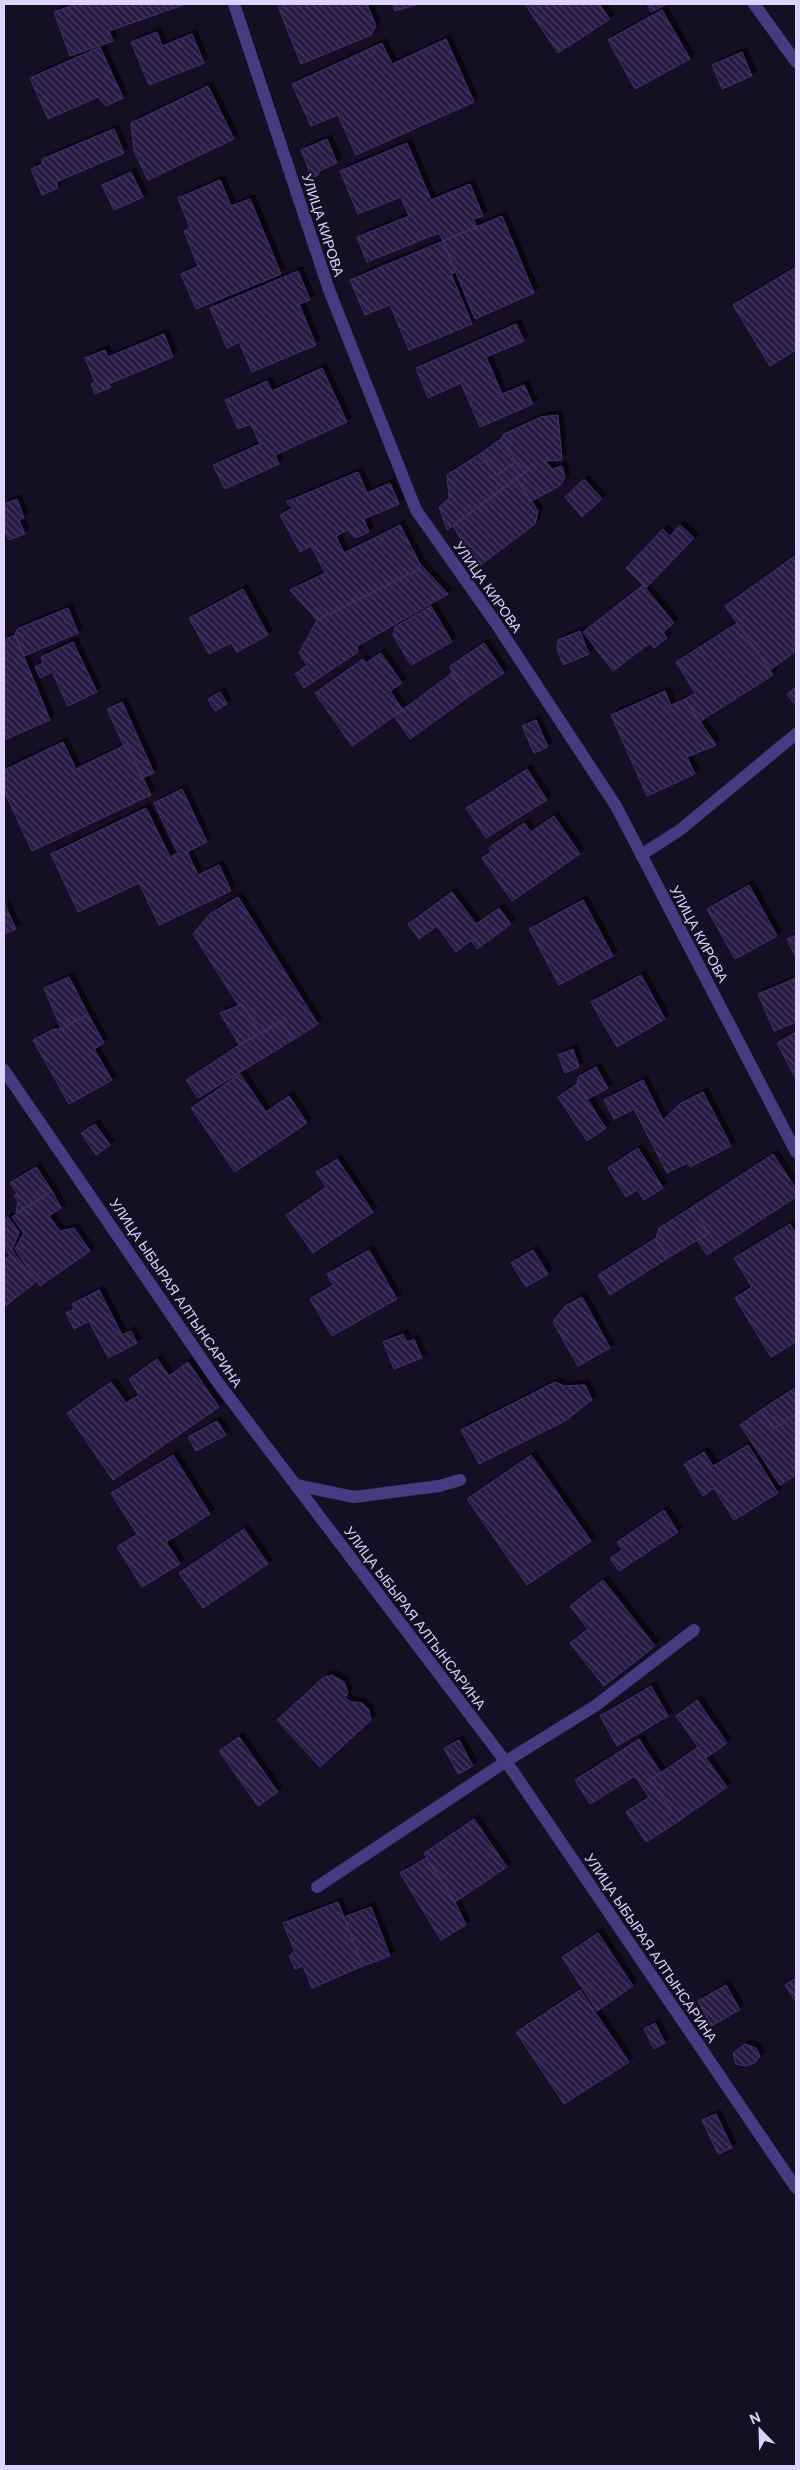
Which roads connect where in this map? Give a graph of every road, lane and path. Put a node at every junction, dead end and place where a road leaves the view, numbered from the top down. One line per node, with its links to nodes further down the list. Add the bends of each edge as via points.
1 (234, 4): 5 (street, УЛИЦА КИРОВА, via 329,290 416,510 495,622 616,806)
2 (754, 4): 3 (street)
3 (796, 62)
4 (796, 734): 5 (street, via 680,830)
5 (641, 855): 7 (street, УЛИЦА КИРОВА)
6 (4, 1070): 9 (street, УЛИЦА ЫБЫРАЯ АЛТЫНСАРИНА, via 216,1380)
7 (796, 1152)
8 (460, 1480): 9 (street, via 439,1486 354,1497)
9 (296, 1486): 11 (street, УЛИЦА ЫБЫРАЯ АЛТЫНСАРИНА)
10 (694, 1630): 11 (street, via 595,1706)
11 (505, 1762): 12 (street); 13 (street, УЛИЦА ЫБЫРАЯ АЛТЫНСАРИНА)
12 (317, 1887)
13 (796, 2188)

